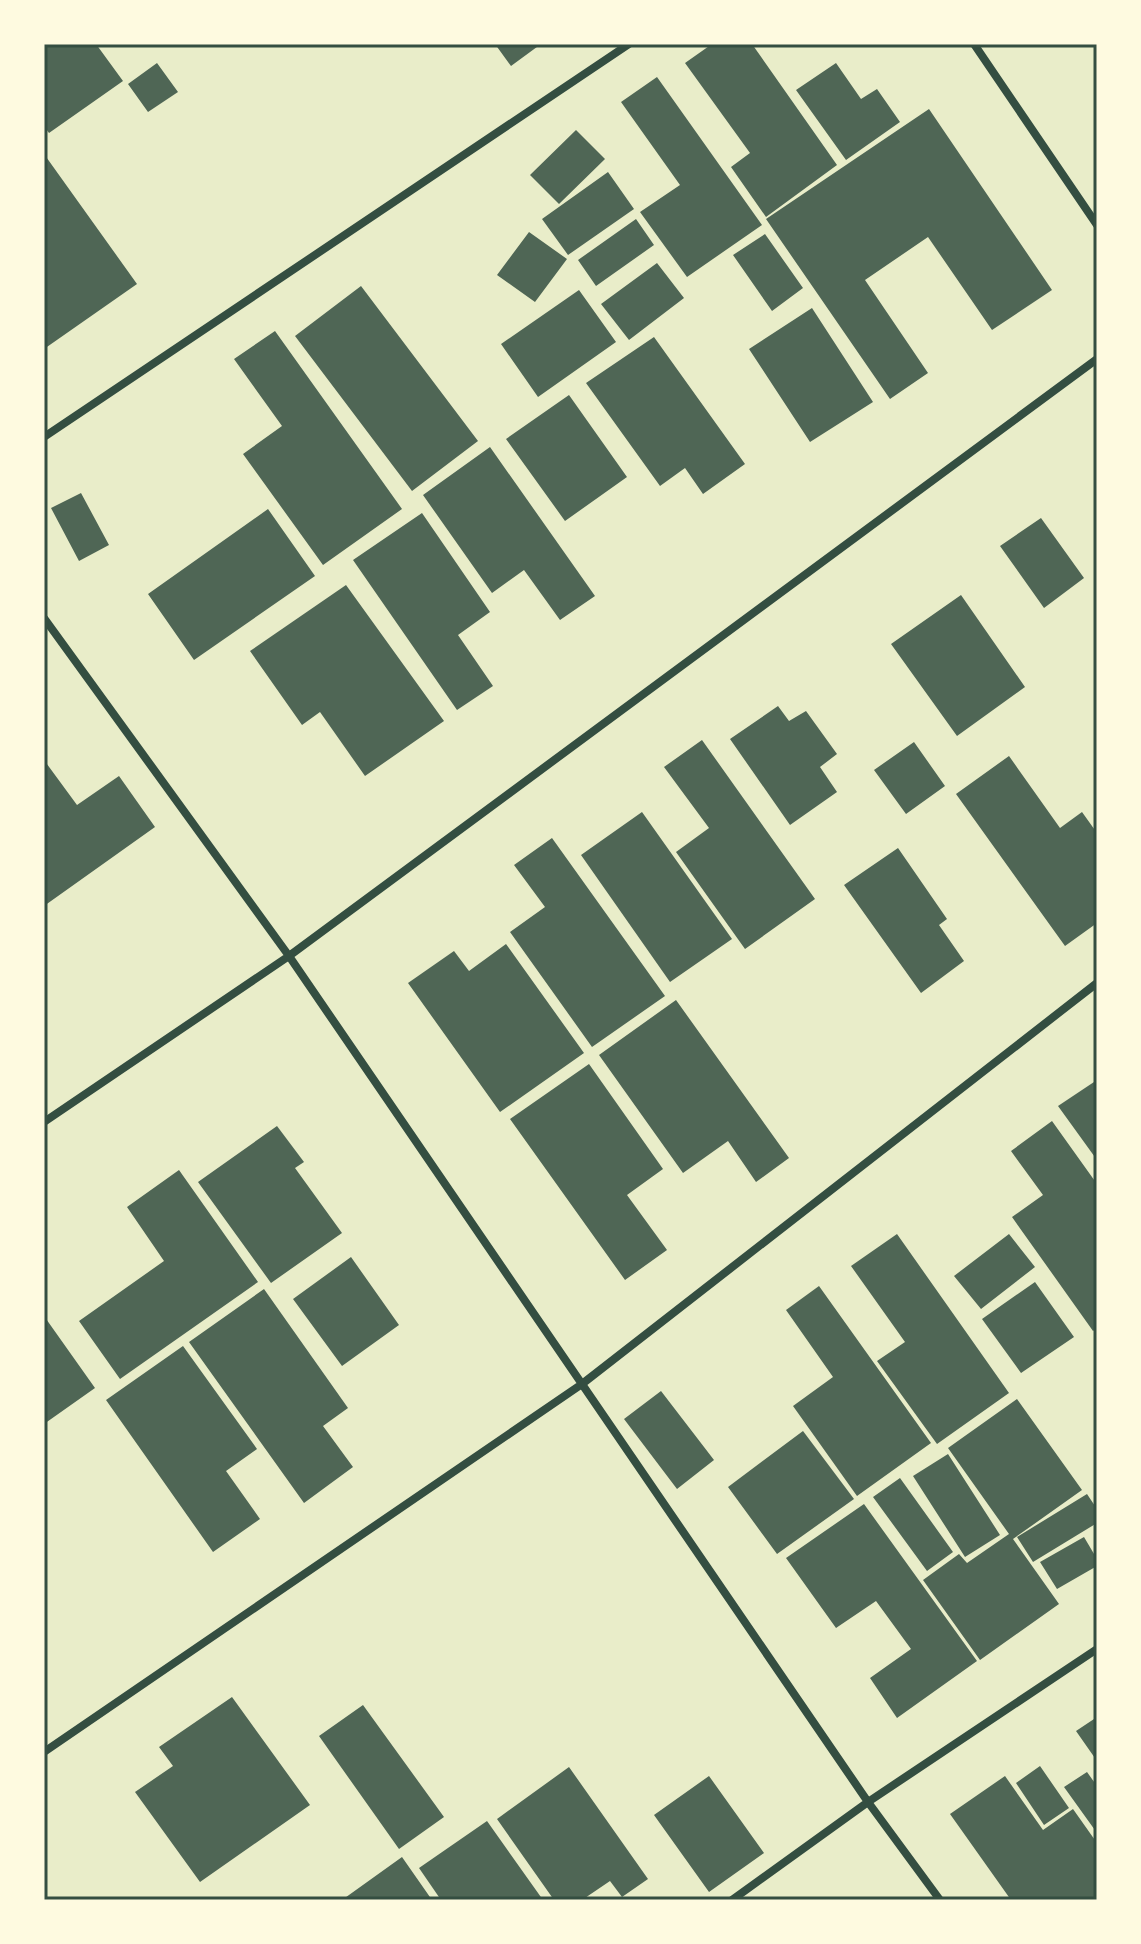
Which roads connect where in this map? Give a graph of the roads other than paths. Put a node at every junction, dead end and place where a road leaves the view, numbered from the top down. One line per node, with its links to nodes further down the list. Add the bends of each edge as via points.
1 (629, 44): 5 (street)
2 (974, 44): 3 (street)
3 (1097, 225)
4 (1097, 359): 7 (street)
5 (44, 437)
6 (44, 618): 7 (street)
7 (289, 956): 9 (street); 10 (street)
8 (1097, 983): 10 (street)
9 (44, 1122)
10 (582, 1384): 12 (street); 13 (street)
11 (1097, 1649): 13 (street)
12 (44, 1752)
13 (868, 1802): 14 (street); 15 (street)
14 (732, 1900)
15 (940, 1900)

